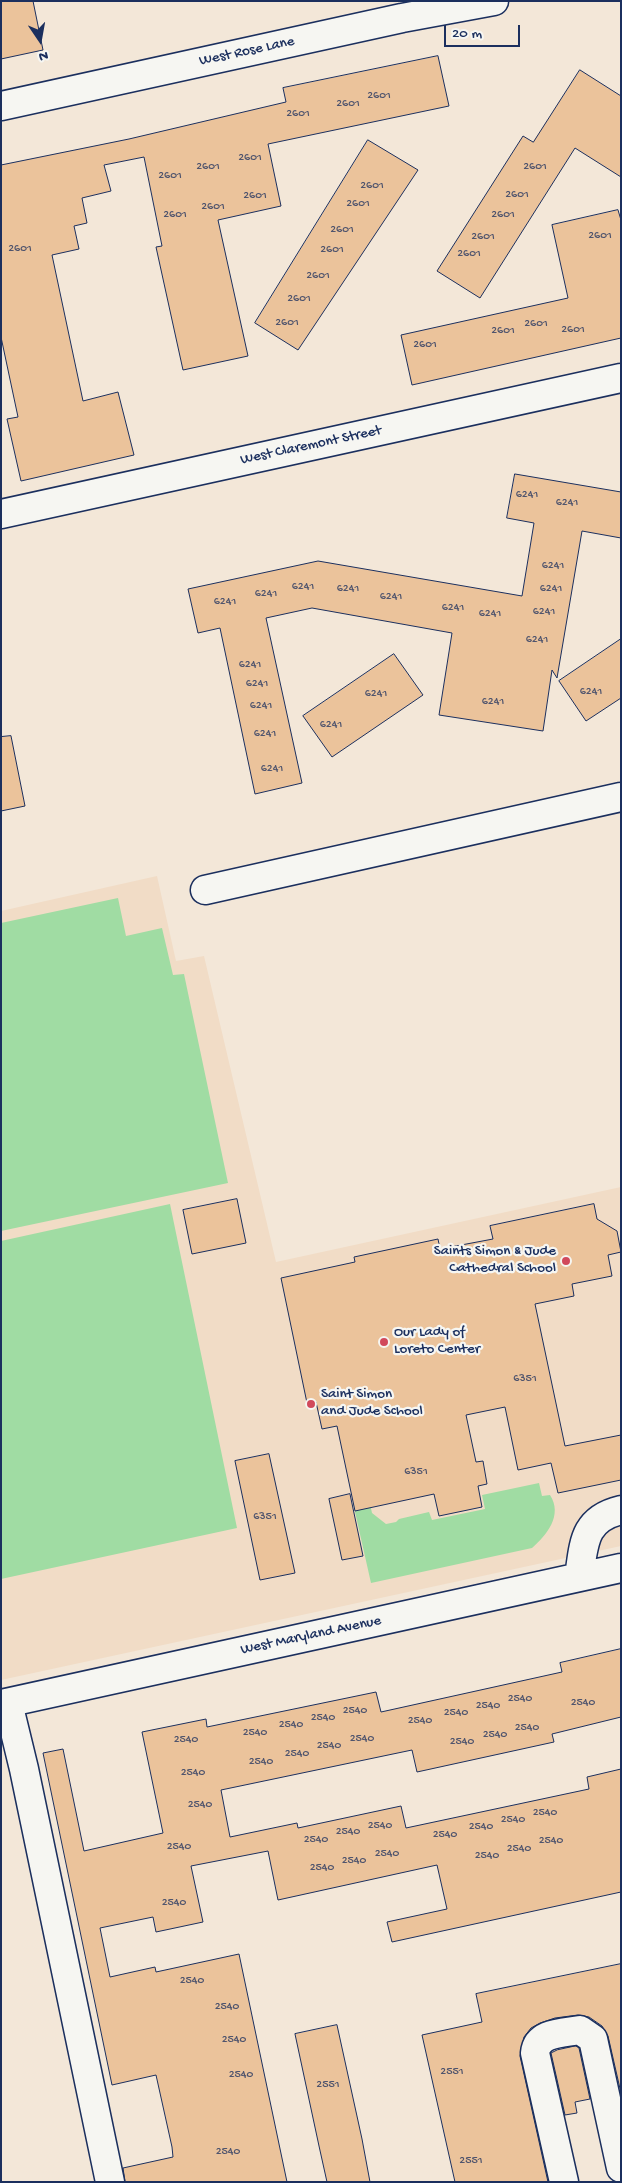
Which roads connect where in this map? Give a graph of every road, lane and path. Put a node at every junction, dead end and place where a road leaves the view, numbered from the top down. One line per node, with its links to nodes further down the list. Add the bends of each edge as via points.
1 (494, 1): 2 (street, West Rose Lane, via 402,18)
2 (1, 106)
3 (621, 378): 4 (street, West Claremont Street)
4 (1, 514)
5 (621, 797): 6 (street)
6 (204, 890)
7 (621, 1510): 9 (street, via 606,1514 589,1529 583,1545)
8 (621, 1568): 9 (street, West Maryland Avenue)
9 (579, 1577): 10 (street, West Maryland Avenue)
10 (4, 1704): 12 (street, via 24,1769)
11 (621, 2168): 13 (street, via 593,2039 580,2030 547,2036 539,2041 535,2053)
12 (110, 2182)
13 (564, 2182)

